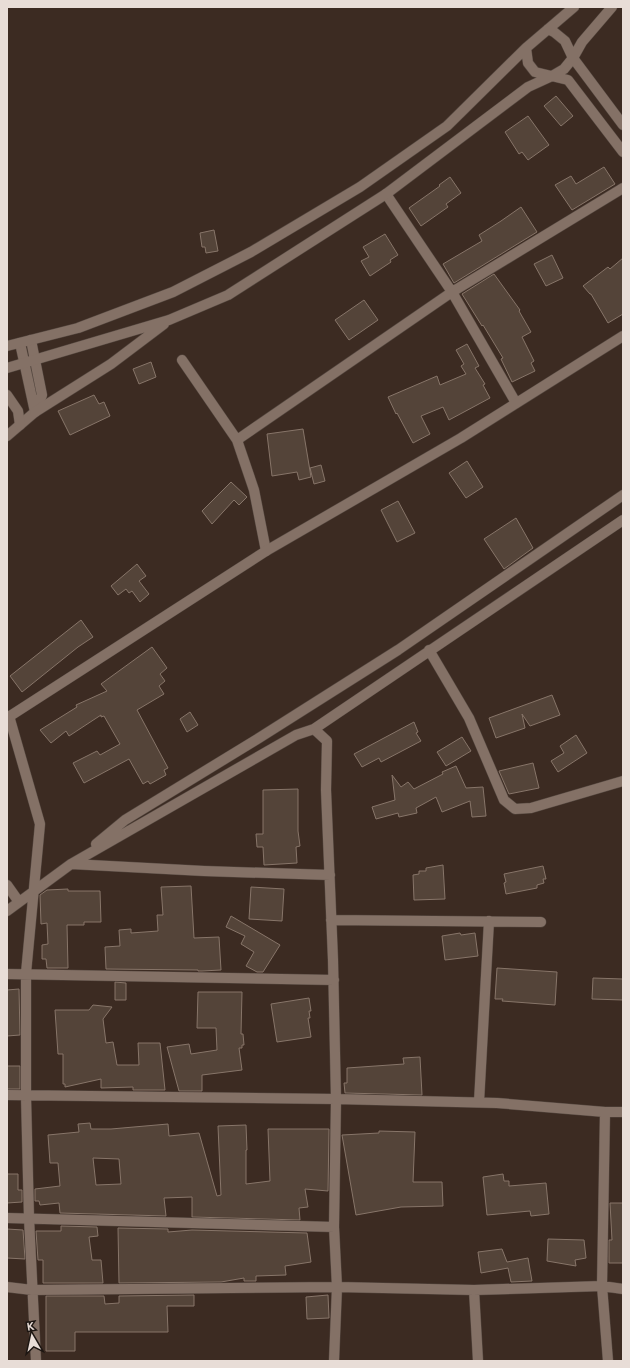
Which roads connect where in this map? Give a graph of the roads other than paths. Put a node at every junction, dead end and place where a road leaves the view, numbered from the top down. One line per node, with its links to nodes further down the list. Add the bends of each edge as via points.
1 (574, 7): 3 (street)
2 (612, 7): 5 (street, via 582,42)
3 (548, 29): 4 (street); 5 (street, via 565,41)
4 (526, 48): 6 (street, via 528,64 535,72); 14 (street, via 447,126 360,188 258,248 173,292 78,328)
5 (573, 58): 6 (street, via 564,69); 7 (street)
6 (552, 76): 8 (street, via 568,80); 10 (street, via 528,87 509,100)
7 (623, 125)
8 (623, 152)
9 (623, 188): 11 (street)
10 (386, 194): 11 (street); 12 (street, via 228,295)
11 (452, 292): 22 (street); 26 (street)
12 (169, 320): 17 (street); 23 (street, via 111,364)
13 (623, 336): 22 (street)
14 (31, 340): 15 (street); 17 (street)
15 (20, 343): 16 (street); 19 (street)
16 (7, 346)
17 (36, 359): 19 (street); 23 (street, via 42,395)
18 (182, 360): 26 (street)
19 (25, 362): 20 (street); 23 (street)
20 (7, 368)
21 (7, 395): 24 (street, via 18,411)
22 (516, 403): 29 (street, via 461,438)
23 (35, 412): 24 (street)
24 (20, 425): 25 (street)
25 (7, 436)
26 (237, 440): 29 (street, via 254,490)
27 (623, 495): 34 (street, via 398,650 125,820)
28 (623, 520): 30 (street)
29 (266, 551): 31 (street)
30 (429, 650): 32 (street); 33 (street, via 469,718 504,800 516,809 531,808)
31 (8, 717): 37 (street, via 40,824)
32 (314, 729): 34 (street, via 296,735); 35 (street, via 327,741 326,790)
33 (623, 781)
34 (71, 864): 35 (street); 37 (street)
35 (330, 875): 40 (street)
36 (7, 885): 38 (street)
37 (34, 891): 38 (street); 43 (street)
38 (19, 902): 39 (street)
39 (7, 911)
40 (331, 920): 41 (street); 45 (street)
41 (489, 921): 42 (street); 49 (street)
42 (541, 922)
43 (26, 973): 44 (street); 45 (street); 47 (street)
44 (7, 974)
45 (334, 980): 48 (street)
46 (7, 1094): 47 (street)
47 (26, 1096): 48 (street); 53 (street)
48 (336, 1099): 49 (street); 54 (street)
49 (479, 1102): 50 (street)
50 (605, 1112): 51 (street); 55 (street)
51 (623, 1112)
52 (7, 1218): 53 (street)
53 (29, 1218): 54 (street); 59 (street)
54 (334, 1227): 57 (street)
55 (602, 1286): 58 (street); 60 (street); 64 (street)
56 (7, 1287): 59 (street)
57 (337, 1287): 59 (street); 60 (street); 62 (street)
58 (623, 1289)
59 (32, 1290): 61 (street)
60 (474, 1290): 63 (street)
61 (36, 1361)
62 (334, 1361)
63 (478, 1361)
64 (608, 1361)

